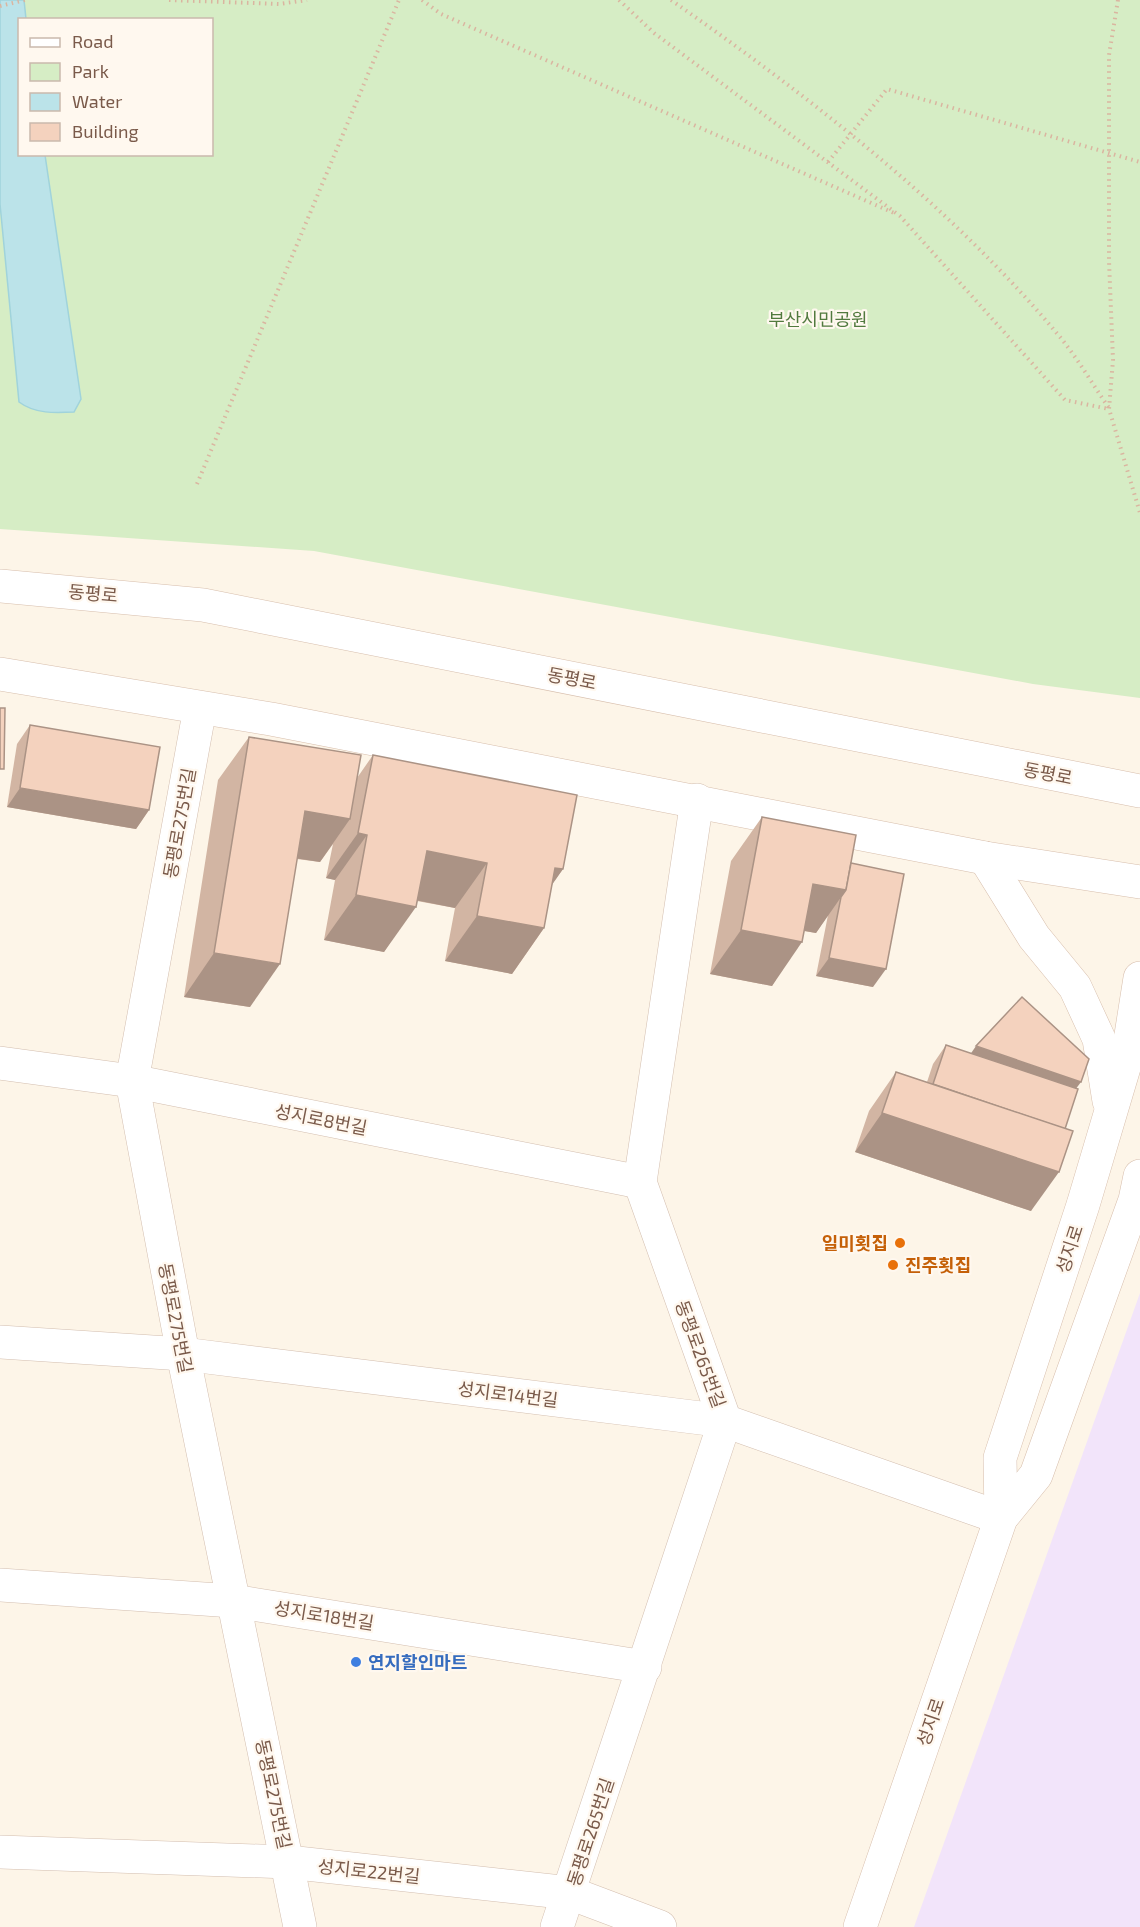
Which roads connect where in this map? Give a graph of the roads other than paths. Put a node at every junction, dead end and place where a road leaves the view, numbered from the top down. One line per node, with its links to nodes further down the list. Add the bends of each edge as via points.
1 (0, 586): 4 (street, 동평로, via 203,604)
2 (0, 674): 3 (street)
3 (200, 708): 5 (street); 10 (street, 동평로275번길)
4 (1140, 791)
5 (697, 800): 6 (street); 12 (street, 동평로265번길)
6 (985, 858): 7 (street); 11 (street, via 1034,937 1075,987 1099,1039)
7 (1140, 882)
8 (1140, 978): 11 (street, 성지로, via 1128,1053)
9 (0, 1063): 10 (street, 성지로8번길)
10 (132, 1081): 12 (street, 성지로8번길); 15 (street, 동평로275번길)
11 (1110, 1108): 17 (street, 성지로, via 1083,1205 1000,1458)
12 (640, 1182): 16 (street, 동평로265번길)
13 (1138, 1189): 17 (street, 성지로, via 1036,1475)
14 (0, 1342): 15 (street, 성지로14번길)
15 (183, 1354): 16 (street, 성지로14번길); 19 (street, 동평로275번길)
16 (725, 1421): 17 (street, 성지로14번길); 20 (street, 동평로265번길)
17 (1001, 1518): 27 (street, 성지로)
18 (0, 1585): 19 (street, 성지로18번길)
19 (233, 1601): 20 (street, 성지로18번길); 22 (street, 동평로275번길)
20 (645, 1667): 23 (street, 동평로265번길)
21 (0, 1852): 22 (street, 성지로22번길)
22 (288, 1862): 23 (street, 성지로22번길); 24 (street, 동평로275번길)
23 (570, 1893): 25 (street, 동평로265번길); 26 (street, 성지로22번길)
24 (300, 1927)
25 (557, 1927)
26 (660, 1927)
27 (860, 1927)

